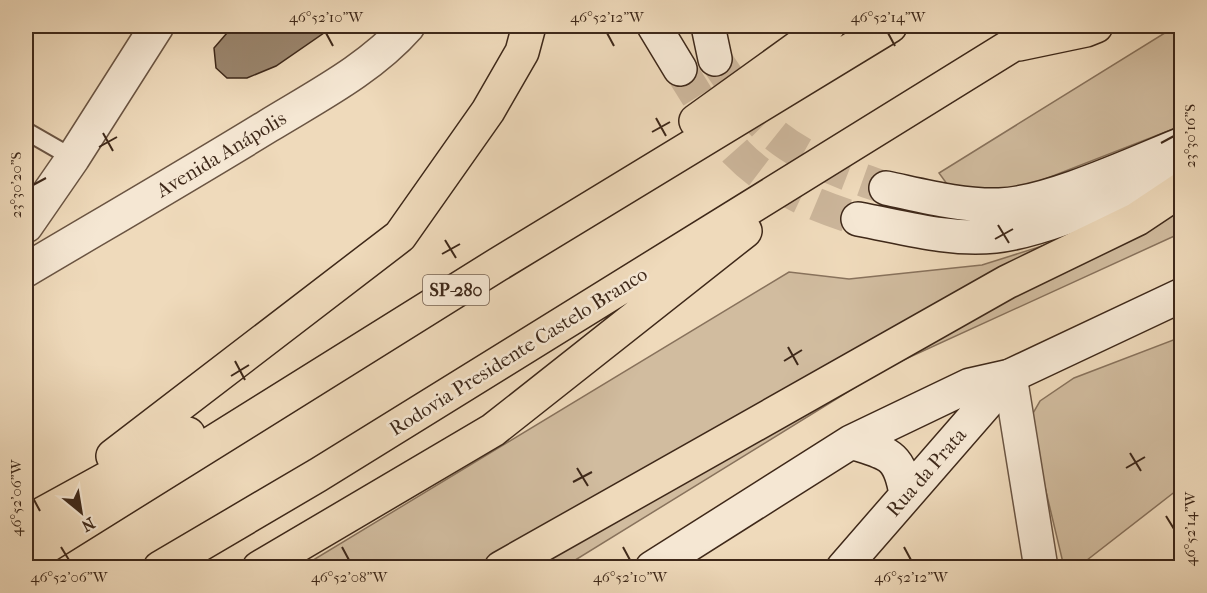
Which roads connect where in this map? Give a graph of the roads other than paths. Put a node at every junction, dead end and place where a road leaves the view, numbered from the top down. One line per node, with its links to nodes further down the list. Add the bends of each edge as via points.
1 (157, 26): 16 (main road)
2 (408, 26): 23 (main road, Avenida Anápolis, via 389,47 344,79)
3 (529, 26): 28 (highway, via 522,52 488,111 400,236)
4 (654, 26): 12 (main road)
5 (708, 26): 11 (main road)
6 (828, 26): 22 (highway)
7 (890, 26): 22 (highway, SP-280)
8 (1043, 26): 10 (highway, Rodovia Presidente Castelo Branco)
9 (1095, 26): 10 (highway)
10 (1008, 46): 13 (highway, Rodovia Presidente Castelo Branco)
11 (716, 59)
12 (680, 69)
13 (873, 130): 30 (highway, Rodovia Presidente Castelo Branco, via 318,475); 31 (highway, Rodovia Presidente Castelo Branco, via 493,430)
14 (26, 131): 16 (lane)
15 (1182, 144): 18 (main road, via 1048,195 1002,205 960,203)
16 (74, 158): 21 (main road)
17 (1182, 170): 20 (main road, via 1047,223 995,236 956,236)
18 (886, 188)
19 (1182, 189): 32 (highway, via 1137,219 1007,282)
20 (858, 219)
21 (26, 226)
22 (497, 265): 28 (highway); 29 (highway, SP-280)
23 (26, 270)
24 (1182, 296): 25 (main road)
25 (1010, 376): 26 (main road, via 970,385); 27 (main road, Rua da Prata); 35 (main road)
26 (851, 442): 27 (main road, via 895,460 902,471); 33 (main road)
27 (906, 494): 34 (main road, Rua da Prata)
28 (27, 522)
29 (26, 559)
30 (160, 567)
31 (259, 567)
32 (501, 567)
33 (652, 567)
34 (843, 567)
35 (1041, 567)

